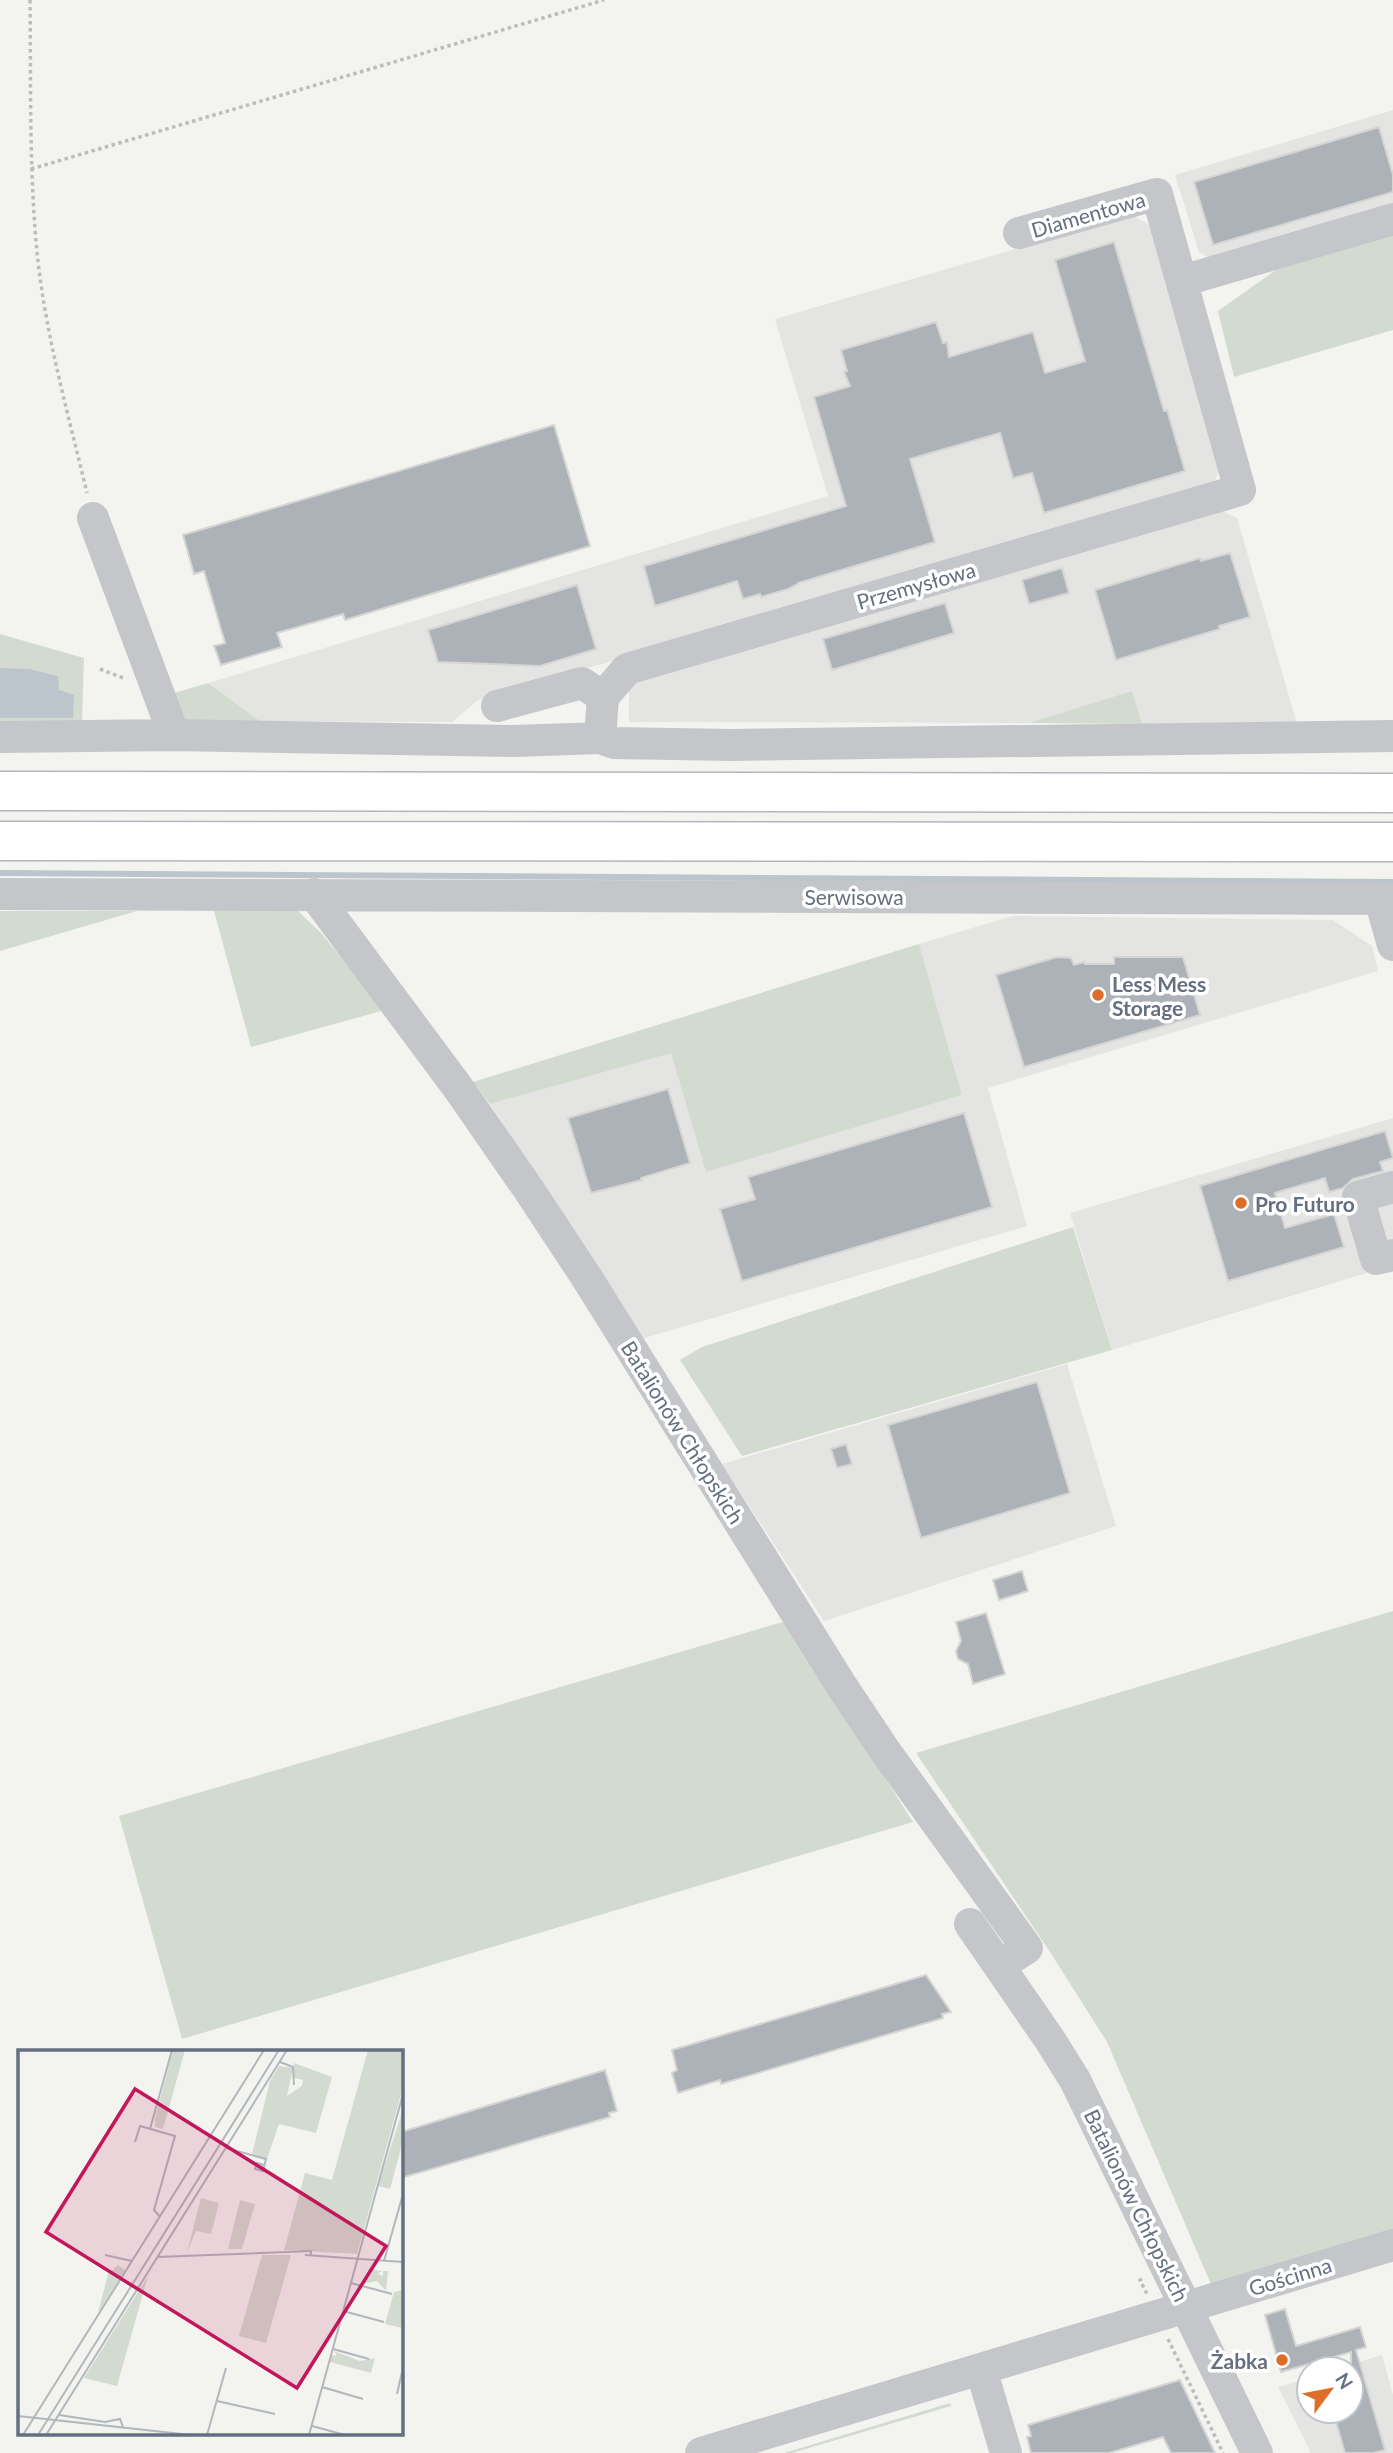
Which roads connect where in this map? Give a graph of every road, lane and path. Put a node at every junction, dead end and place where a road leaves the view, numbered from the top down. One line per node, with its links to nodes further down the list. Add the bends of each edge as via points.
1 (30, 0): 3 (path)
2 (604, 0): 3 (path)
3 (31, 169): 7 (path, via 38,254 55,362)
4 (1393, 219): 6 (street)
5 (1019, 233): 6 (street, Diamentowa, via 1157,194)
6 (1182, 281): 8 (street, Przemysłowa, via 1240,490 627,669)
7 (93, 518): 10 (street)
8 (603, 697): 9 (street, via 582,683); 13 (street)
9 (497, 706)
10 (174, 735): 12 (street); 13 (street, via 514,741)
11 (1393, 736): 13 (street, via 733,745 614,743)
12 (0, 737)
13 (600, 738)
14 (0, 791): 15 (highway)
15 (1393, 793)
16 (0, 841): 17 (highway)
17 (1393, 842)
18 (0, 894): 19 (street, Serwisowa)
19 (314, 894): 20 (street, Serwisowa); 25 (street, Batalionów Chłopskich, via 529,1190 883,1748 1027,1948)
20 (1386, 899): 21 (street)
21 (1393, 945)
22 (1393, 1187): 23 (street, via 1358,1197 1376,1259)
23 (1393, 1255)
24 (970, 1924): 25 (street, Batalionów Chłopskich)
25 (999, 1966): 27 (street, Batalionów Chłopskich, via 1075,2080)
26 (1393, 2245): 27 (street, Gościnna)
27 (1187, 2307): 29 (street, Gościnna); 34 (street, Batalionów Chłopskich)
28 (1164, 2331): 33 (path)
29 (981, 2369): 30 (street, Gościnna); 32 (street)
30 (751, 2446): 31 (street, Gościnna)
31 (701, 2453)
32 (1006, 2453)
33 (1223, 2453)
34 (1256, 2453)

